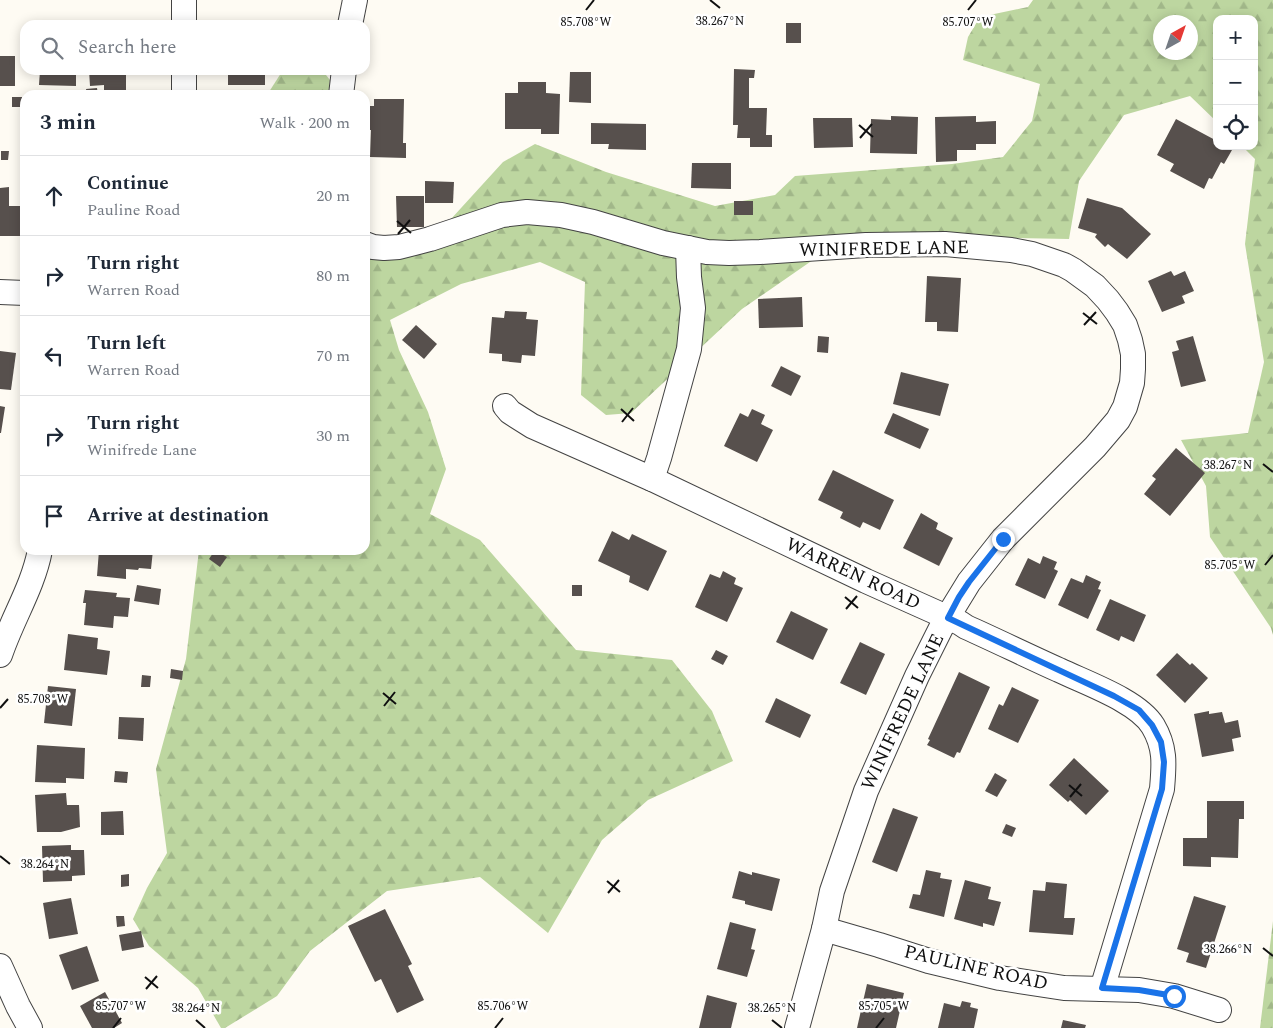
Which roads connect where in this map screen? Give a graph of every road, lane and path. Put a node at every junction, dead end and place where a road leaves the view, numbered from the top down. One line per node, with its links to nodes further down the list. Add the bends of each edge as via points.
1 (184, 0): 3 (street)
2 (355, 0): 4 (street)
3 (184, 20)
4 (351, 20)
5 (184, 75): 7 (street)
6 (343, 75): 8 (street)
7 (184, 90)
8 (341, 90)
9 (370, 246): 10 (street, WINIFREDE LANE, via 399,247 502,215 527,212 593,222)
10 (688, 248): 14 (street, via 693,308 690,349); 16 (street, WINIFREDE LANE, via 729,253 946,244 1011,250 1032,254 1074,270 1095,286 1118,312 1133,354 1132,383 1118,420 1003,539 969,582)
11 (0, 292): 12 (street)
12 (20, 293)
13 (506, 406): 14 (street, WARREN ROAD, via 532,426)
14 (652, 479): 16 (street, WARREN ROAD)
15 (39, 555): 17 (street)
16 (948, 618): 18 (street, WINIFREDE LANE, via 917,676 866,791 832,891); 20 (street, WARREN ROAD, via 1139,710 1161,742 1164,762 1162,789)
17 (0, 655)
18 (824, 929): 20 (street, PAULINE ROAD, via 929,961 1000,978 1064,988); 23 (street, WINIFREDE LANE)
19 (0, 966): 22 (street)
20 (1102, 988): 21 (street, PAULINE ROAD, via 1174,996)
21 (1218, 1010)
22 (30, 1028)
23 (797, 1028)

